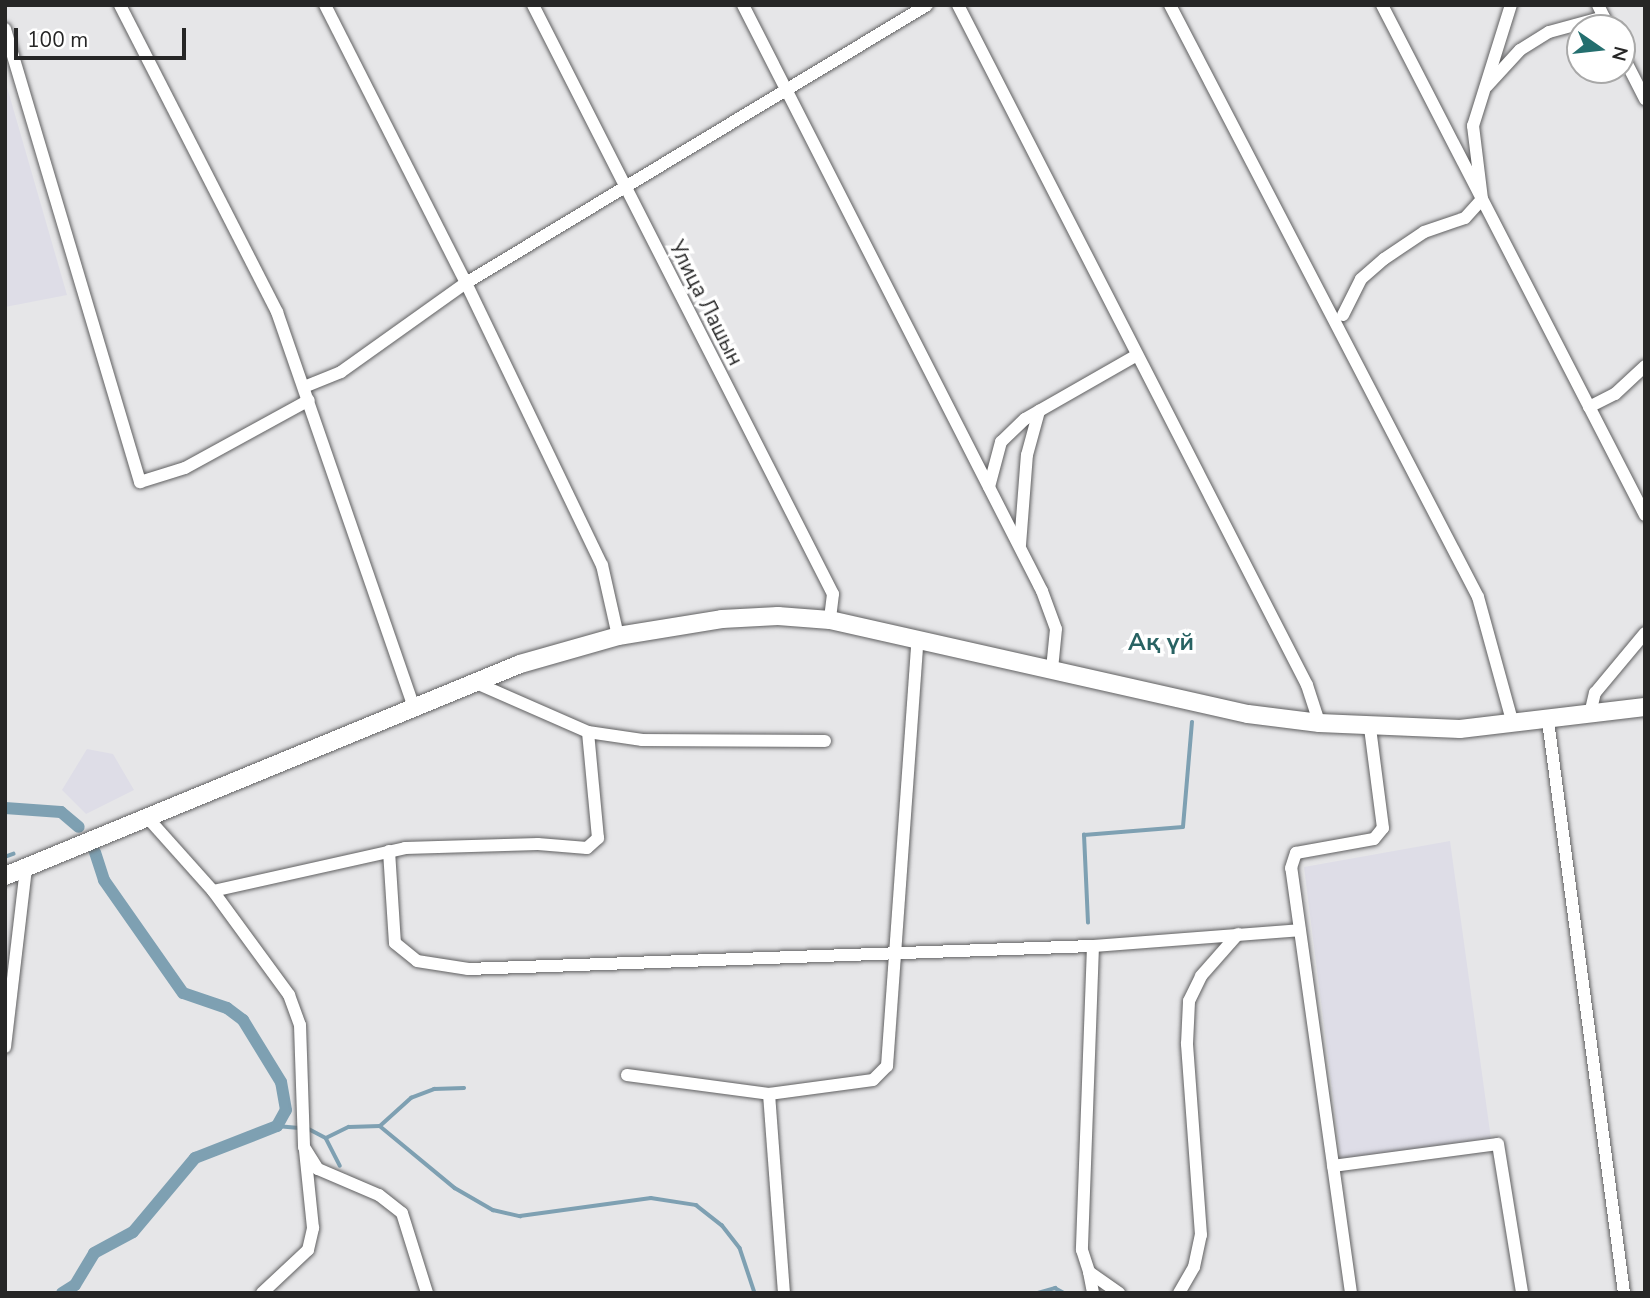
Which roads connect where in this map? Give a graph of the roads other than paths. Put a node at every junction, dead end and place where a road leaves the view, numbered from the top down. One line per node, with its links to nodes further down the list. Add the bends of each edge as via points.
1 (120, 5): 24 (street, via 277,312)
2 (325, 5): 20 (street)
3 (533, 5): 18 (street, Улица Лашын)
4 (743, 5): 13 (street)
5 (928, 5): 13 (street)
6 (958, 5): 22 (street)
7 (1170, 5): 42 (street, via 1478,597)
8 (1382, 5): 17 (street)
9 (1511, 5): 14 (street)
10 (5, 29): 25 (street, via 140,482 184,468)
11 (1566, 29): 14 (street, via 1520,50)
12 (1636, 81): 15 (street)
13 (786, 89): 18 (street); 28 (street)
14 (1482, 91): 16 (street)
15 (1645, 99)
16 (1473, 126): 17 (street); 19 (street)
17 (1456, 149): 19 (street)
18 (624, 185): 20 (street); 31 (street, Улица Лашын, via 833,594)
19 (1482, 199): 21 (street, via 1465,218 1424,232 1384,259 1361,279); 26 (street)
20 (467, 283): 24 (street, via 341,372); 33 (street, via 602,565)
21 (1343, 315)
22 (1137, 355): 27 (street); 41 (street, via 1307,685)
23 (1645, 366): 26 (street, via 1615,394)
24 (304, 387): 25 (street)
25 (309, 400): 37 (street)
26 (1589, 407): 29 (street)
27 (1039, 411): 28 (street, via 1001,442); 30 (street, via 1027,455)
28 (989, 487): 30 (street)
29 (1645, 515)
30 (1020, 547): 35 (street, via 1056,629)
31 (830, 620): 33 (main road, via 778,616 722,619); 34 (main road)
32 (1645, 633): 39 (street, via 1595,693)
33 (618, 636): 36 (main road)
34 (918, 638): 35 (main road); 54 (street)
35 (1052, 668): 41 (main road, via 1248,714)
36 (474, 682): 37 (main road); 44 (street)
37 (414, 706): 46 (main road)
38 (1645, 707): 39 (main road)
39 (1590, 714): 40 (main road)
40 (1548, 721): 42 (main road); 69 (street)
41 (1319, 723): 43 (main road)
42 (1513, 724): 43 (main road, via 1460,729)
43 (1370, 727): 51 (street, via 1383,828 1374,839 1296,853 1291,868)
44 (587, 732): 45 (street, via 642,740); 47 (street, via 598,838 587,848 538,844)
45 (825, 741)
46 (146, 816): 48 (main road); 50 (street)
47 (389, 851): 50 (street); 54 (street, via 395,943 417,961 468,969)
48 (26, 867): 49 (main road); 55 (street)
49 (5, 876)
50 (213, 891): 58 (street, via 289,995 300,1025)
51 (1299, 930): 52 (street); 59 (street)
52 (1238, 934): 53 (street); 66 (street, via 1201,976 1189,1001 1187,1044 1201,1235 1194,1267)
53 (1093, 946): 54 (street); 60 (street, via 1082,1251)
54 (895, 951): 57 (street, via 887,1066 873,1080)
55 (5, 1047)
56 (627, 1075): 57 (street)
57 (769, 1094): 63 (street)
58 (304, 1147): 61 (street, via 313,1228 308,1250); 62 (street, via 318,1169 379,1195 402,1213)
59 (1333, 1166): 67 (street); 68 (street, via 1498,1144)
60 (1089, 1272): 64 (street); 65 (street)
61 (262, 1293)
62 (427, 1293)
63 (783, 1293)
64 (1093, 1293)
65 (1119, 1293)
66 (1179, 1293)
67 (1351, 1293)
68 (1522, 1293)
69 (1624, 1293)

